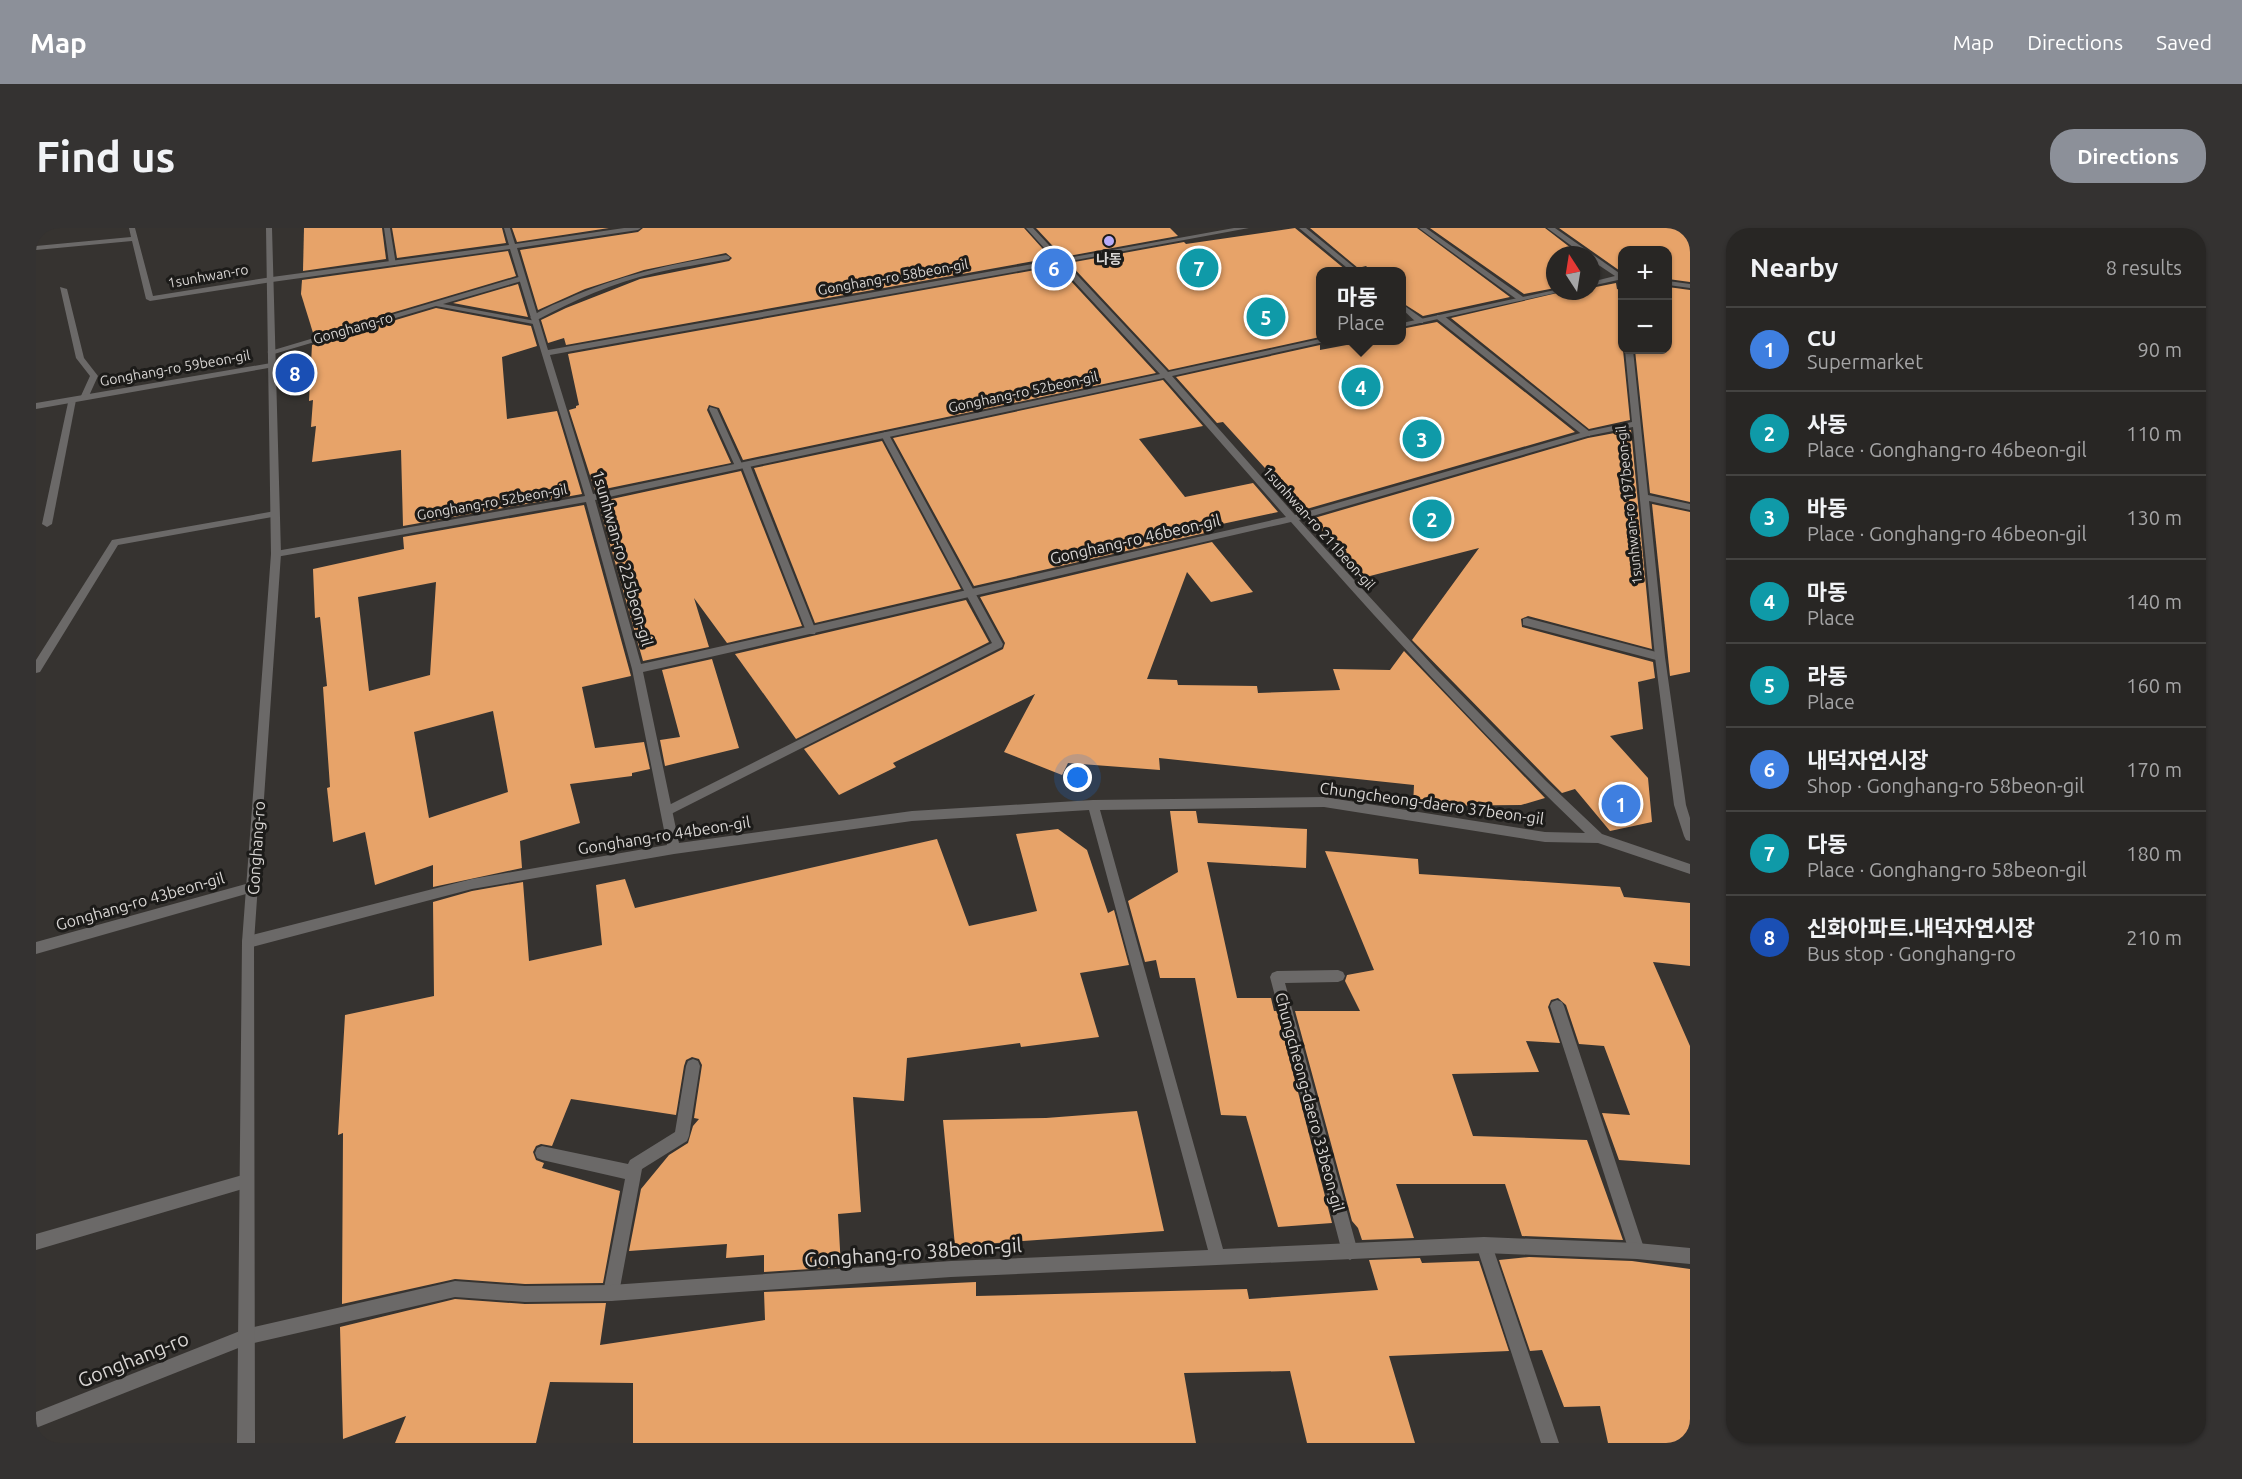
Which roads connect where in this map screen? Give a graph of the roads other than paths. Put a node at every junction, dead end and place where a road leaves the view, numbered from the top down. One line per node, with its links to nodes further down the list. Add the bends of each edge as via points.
1 (132, 228): 11 (street, 1sunhwan-ro)
2 (269, 228): 21 (street, Gonghang-ro)
3 (387, 228): 16 (street)
4 (507, 228): 13 (street, 1sunhwan-ro 225beon-gil)
5 (638, 228): 13 (street)
6 (1029, 228): 15 (street, 1sunhwan-ro 211beon-gil)
7 (1246, 228): 15 (street, Gonghang-ro 58beon-gil)
8 (1302, 228): 17 (street)
9 (1422, 228): 27 (street)
10 (1550, 228): 18 (street)
11 (135, 239): 12 (street); 21 (street, 1sunhwan-ro, via 150,299)
12 (36, 248)
13 (513, 248): 16 (street); 19 (street, 1sunhwan-ro 225beon-gil)
14 (726, 257): 31 (street, via 652,270 604,285 563,302)
15 (1059, 261): 36 (street, Gonghang-ro 58beon-gil); 39 (street, 1sunhwan-ro 211beon-gil)
16 (393, 263): 21 (street)
17 (1351, 267)
18 (1618, 274)
19 (522, 278): 28 (street, Gonghang-ro); 31 (street, 1sunhwan-ro 225beon-gil)
20 (1618, 278): 22 (street)
21 (271, 279): 35 (street, Gonghang-ro)
22 (1600, 282)
23 (1672, 284): 24 (street)
24 (1690, 286)
25 (63, 289): 40 (street, Gonghang-ro 59beon-gil, via 80,358 94,376)
26 (1546, 294): 27 (street)
27 (1522, 299): 30 (street)
28 (435, 304): 31 (street, Gonghang-ro); 35 (street, Gonghang-ro)
29 (1406, 310): 32 (street)
30 (1440, 317): 32 (street); 45 (street)
31 (535, 320): 36 (street, 1sunhwan-ro 225beon-gil)
32 (1420, 321): 33 (street)
33 (1406, 324)
34 (1316, 343): 39 (street, Gonghang-ro 52beon-gil)
35 (271, 352): 38 (street, Gonghang-ro)
36 (545, 353): 49 (street, 1sunhwan-ro 225beon-gil)
37 (1629, 354): 44 (street, 1sunhwan-ro 197beon-gil)
38 (271, 365): 40 (street, Gonghang-ro 59beon-gil); 51 (street, Gonghang-ro)
39 (1166, 376): 46 (street, Gonghang-ro 52beon-gil); 52 (street, 1sunhwan-ro 211beon-gil)
40 (84, 398): 41 (street, Gonghang-ro 59beon-gil)
41 (72, 400): 42 (street, Gonghang-ro 59beon-gil); 53 (street)
42 (36, 406)
43 (713, 410): 47 (street)
44 (1636, 424): 45 (street, Gonghang-ro 46beon-gil); 48 (street, 1sunhwan-ro 197beon-gil)
45 (1587, 434): 52 (street, Gonghang-ro 46beon-gil)
46 (885, 435): 47 (street, Gonghang-ro 52beon-gil); 55 (street)
47 (742, 466): 49 (street, Gonghang-ro 52beon-gil); 57 (street)
48 (1644, 497): 50 (street); 58 (street, 1sunhwan-ro 197beon-gil)
49 (590, 498): 54 (street, Gonghang-ro 52beon-gil); 60 (street, 1sunhwan-ro 225beon-gil)
50 (1690, 507)
51 (275, 514): 54 (street, Gonghang-ro); 59 (street, via 115,543)
52 (1292, 519): 55 (street, Gonghang-ro 46beon-gil); 64 (street, 1sunhwan-ro 211beon-gil, via 1454,695)
53 (47, 524)
54 (276, 554): 67 (street, Gonghang-ro)
55 (970, 593): 57 (street, Gonghang-ro 46beon-gil); 62 (street, via 998,644)
56 (1527, 622): 58 (street)
57 (811, 631): 60 (street, Gonghang-ro 46beon-gil)
58 (1660, 657): 63 (street, 1sunhwan-ro 197beon-gil, via 1680,805)
59 (36, 669)
60 (637, 669): 62 (street, 1sunhwan-ro 225beon-gil)
61 (1093, 805): 64 (street, Chungcheong-daero 37beon-gil, via 1324,802 1545,837); 65 (street, Gonghang-ro 44beon-gil, via 912,816); 81 (street)
62 (667, 811): 65 (street, 1sunhwan-ro 225beon-gil)
63 (1690, 836)
64 (1598, 838): 66 (street, Chungcheong-daero 37beon-gil)
65 (675, 849): 68 (street, Gonghang-ro 44beon-gil, via 472,884)
66 (1690, 869)
67 (253, 887): 68 (street, Gonghang-ro); 69 (street, Gonghang-ro 43beon-gil)
68 (248, 942): 75 (street, Gonghang-ro)
69 (36, 948)
70 (1338, 976): 79 (street, Chungcheong-daero 33beon-gil, via 1277,977)
71 (1557, 1006): 78 (street)
72 (693, 1066): 74 (street, via 682,1136 635,1165)
73 (542, 1153): 74 (street)
74 (633, 1173): 82 (street)
75 (246, 1181): 76 (street); 83 (street, Gonghang-ro)
76 (36, 1242)
77 (1484, 1245): 78 (street); 79 (street); 86 (street)
78 (1637, 1251): 80 (street)
79 (1350, 1252): 81 (street)
80 (1690, 1256)
81 (1218, 1258): 82 (street, Gonghang-ro 38beon-gil, via 951,1269)
82 (611, 1293): 83 (street, Gonghang-ro 38beon-gil, via 525,1294 455,1289)
83 (245, 1337): 84 (street, Gonghang-ro); 85 (street, Gonghang-ro)
84 (36, 1420)
85 (246, 1443)
86 (1550, 1443)

